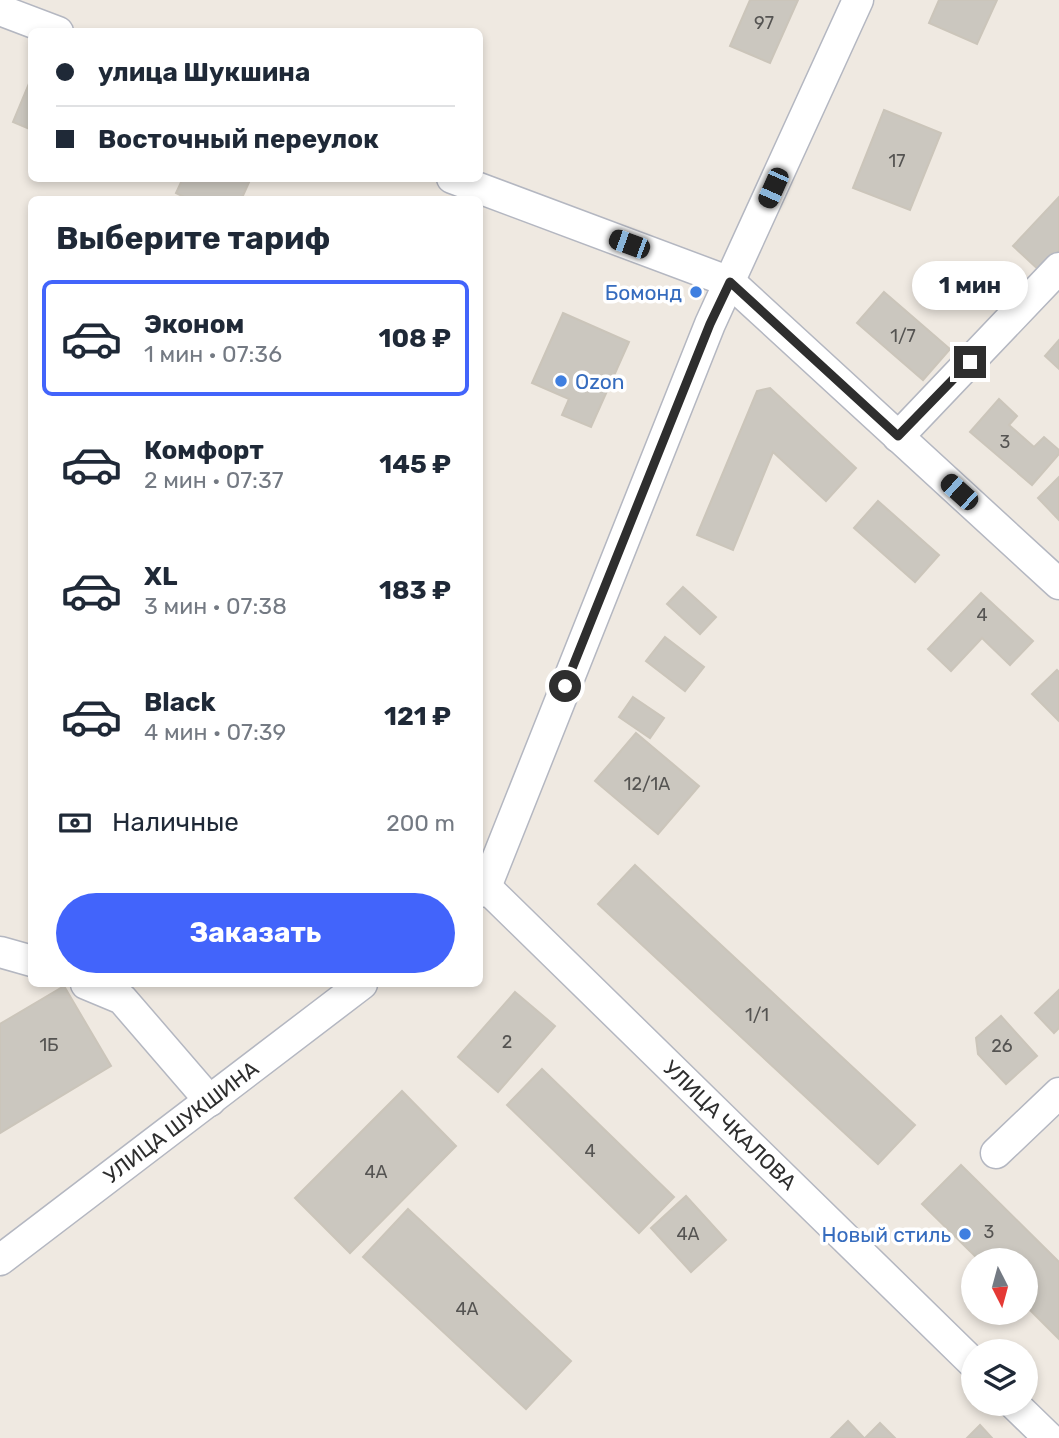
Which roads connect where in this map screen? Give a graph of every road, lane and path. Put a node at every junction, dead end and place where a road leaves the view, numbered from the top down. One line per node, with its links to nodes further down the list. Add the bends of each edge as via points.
1 (858, 0): 6 (street)
2 (0, 10): 3 (street)
3 (47, 28)
4 (463, 182): 6 (street)
5 (1059, 268): 7 (street)
6 (730, 282): 7 (street); 9 (street)
7 (898, 436): 8 (street)
8 (1059, 584)
9 (483, 889): 18 (street, УЛИЦА ЧКАЛОВА)
10 (0, 952): 11 (street)
11 (28, 960)
12 (93, 987): 15 (street, via 122,999)
13 (358, 987): 15 (street, УЛИЦА ШУКШИНА)
14 (1059, 1093): 16 (street)
15 (210, 1101): 17 (street, УЛИЦА ШУКШИНА)
16 (996, 1153)
17 (0, 1259)
18 (961, 1351)
19 (1026, 1416): 20 (street)
20 (1049, 1438)

